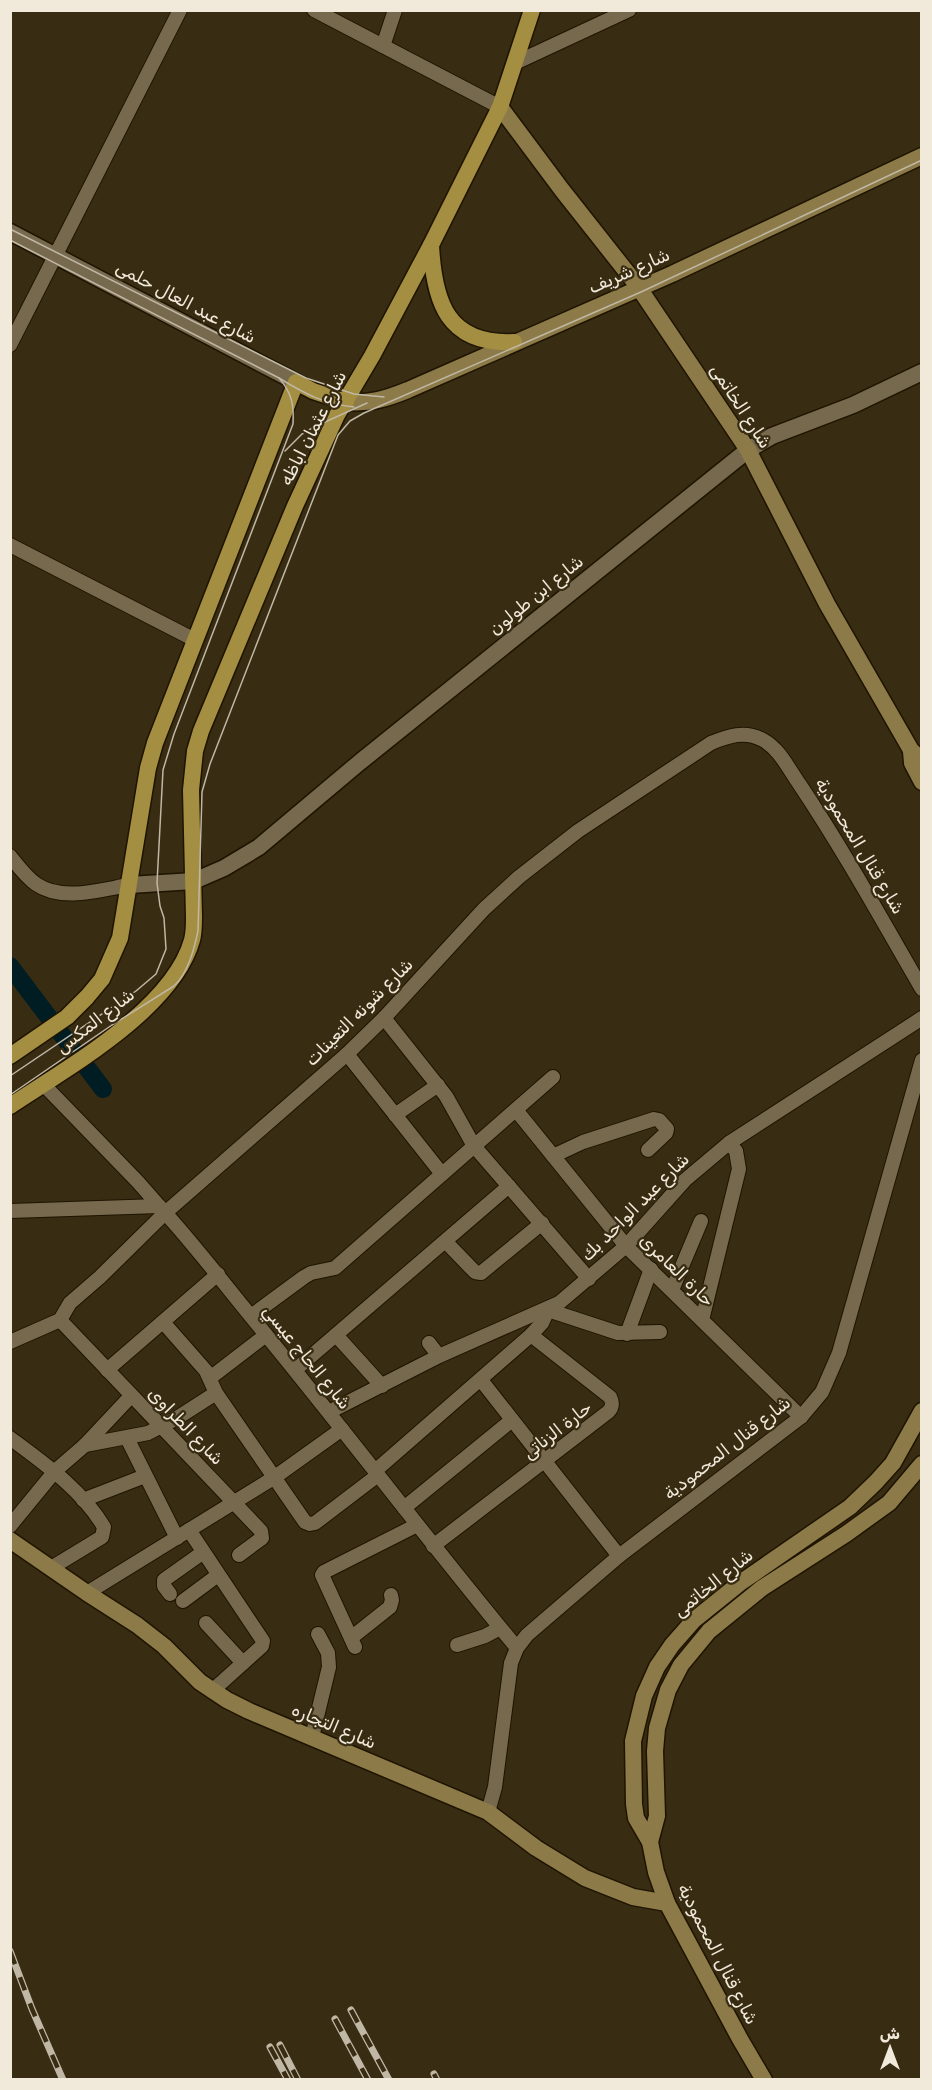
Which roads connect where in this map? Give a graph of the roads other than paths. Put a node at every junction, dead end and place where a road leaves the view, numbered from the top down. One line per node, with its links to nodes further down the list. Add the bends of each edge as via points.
1 (180, 10): 12 (street)
2 (314, 10): 6 (street)
3 (395, 10): 6 (street)
4 (532, 10): 7 (main road, شارع عثمان اباظه)
5 (629, 10): 7 (street)
6 (383, 46): 8 (street)
7 (515, 63): 8 (main road, شارع عثمان اباظه)
8 (500, 107): 11 (main road, شارع عثمان اباظه); 13 (main road, شارع الخاتمى)
9 (921, 156): 13 (main road, شارع شريف)
10 (10, 232): 12 (street, شارع عبد العال حلمى)
11 (431, 245): 14 (main road, via 436,290 442,308 454,324 486,341); 18 (main road, شارع عثمان اباظه)
12 (57, 256): 15 (street); 17 (street, شارع عبد العال حلمى)
13 (639, 288): 14 (main road, شارع شريف); 19 (main road, شارع الخاتمى)
14 (514, 342): 18 (main road, شارع شريف, via 386,400 367,404)
15 (10, 345)
16 (921, 372): 19 (street, شارع ابن طولون)
17 (296, 382): 18 (main road, شارع عبد العال حلمى); 21 (main road, شارع عثمان اباظه)
18 (346, 402): 26 (main road, شارع عثمان اباظه, via 303,488 201,731 191,770)
19 (748, 450): 23 (main road, شارع الخاتمى, via 827,604); 26 (street, شارع ابن طولون, via 259,847)
20 (10, 545): 21 (street)
21 (195, 640): 27 (main road, شارع عثمان اباظه, via 151,760)
22 (752, 734): 28 (street, شارع قنال المحمودية, via 775,748 821,816); 29 (street, شارع شونه التعينات, via 738,734 711,744 578,831 484,909)
23 (916, 756): 24 (main road, شارع الخاتمى, via 912,763)
24 (921, 782)
25 (10, 856): 27 (street, via 37,885 52,892 76,893)
26 (194, 881): 27 (street, شارع ابن طولون); 35 (main road, شارع المكس, via 192,939 164,990 117,1034)
27 (129, 885): 32 (main road, شارع المكس, via 120,938 102,979 67,1017)
28 (921, 989)
29 (384, 1017): 31 (street, شارع شونه التعينات); 36 (street)
30 (921, 1018): 40 (street, شارع عبد الواحد بك)
31 (347, 1054): 39 (street); 46 (street, شارع شونه التعينات)
32 (10, 1056)
33 (921, 1060): 78 (street, شارع قنال المحمودية, via 839,1353 822,1392)
34 (553, 1077): 38 (street)
35 (43, 1084): 37 (main road, شارع المكس); 46 (street, شارع الحاج عيسي)
36 (438, 1085): 39 (street); 41 (street)
37 (10, 1106)
38 (516, 1110): 41 (street); 43 (street, حارة العامرى)
39 (395, 1115): 44 (street)
40 (729, 1143): 51 (street, شارع عبد الواحد بك, via 685,1180); 59 (street, via 736,1151 739,1169)
41 (474, 1146): 44 (street); 45 (street)
42 (648, 1150): 43 (street, via 666,1133 658,1120 583,1142)
43 (553, 1156): 51 (street, حارة العامرى)
44 (442, 1174): 57 (street, via 335,1268 311,1273)
45 (509, 1185): 49 (street); 50 (street)
46 (162, 1210): 47 (street); 53 (street, شارع الحاج عيسي); 58 (street, شارع شونه التعينات, via 70,1304)
47 (10, 1211)
48 (701, 1221): 55 (street)
49 (542, 1223): 50 (street, via 481,1273 472,1270); 54 (street)
50 (446, 1242): 64 (street)
51 (626, 1246): 52 (street, حارة العامرى); 54 (street, شارع عبد الواحد بك)
52 (651, 1269): 55 (street, حارة العامرى); 62 (street)
53 (218, 1274): 57 (street, شارع الحاج عيسي); 60 (street)
54 (590, 1279): 56 (street, شارع عبد الواحد بك)
55 (672, 1290): 59 (street, حارة العامرى)
56 (548, 1310): 62 (street); 65 (street); 68 (street, شارع عبد الواحد بك)
57 (250, 1316): 63 (street, شارع الحاج عيسي)
58 (60, 1320): 66 (street, شارع شونه التعينات); 69 (street, شارع الطراوى)
59 (702, 1320): 78 (street, حارة العامرى)
60 (163, 1322): 69 (street); 71 (street)
61 (660, 1332): 62 (street)
62 (627, 1334)
63 (266, 1335): 70 (street, شارع الحاج عيسي); 71 (street)
64 (336, 1335): 70 (street); 73 (street)
65 (531, 1335): 72 (street); 85 (street, حارة الزناتى, via 613,1402 608,1412)
66 (10, 1342)
67 (429, 1343): 68 (street)
68 (438, 1356): 73 (street, شارع عبد الواحد بك)
69 (107, 1370): 75 (street, شارع الطراوى)
70 (295, 1370): 77 (street, شارع الحاج عيسي)
71 (210, 1378): 74 (street)
72 (481, 1380): 79 (street); 88 (street)
73 (382, 1386): 77 (street, شارع عبد الواحد بك)
74 (216, 1393): 80 (street); 90 (street)
75 (131, 1396): 80 (street, شارع الطراوى); 84 (street)
76 (921, 1411): 117 (main road, شارع الخاتمى, via 893,1463 876,1482 850,1507 712,1604 672,1645 657,1667 644,1696 633,1741 636,1818)
77 (329, 1412): 81 (street, شارع الحاج عيسي)
78 (801, 1417): 101 (street, شارع قنال المحمودية)
79 (512, 1420): 85 (street); 93 (street)
80 (161, 1427): 83 (street); 92 (street, شارع الطراوى)
81 (342, 1429): 88 (street, شارع الحاج عيسي); 90 (street)
82 (10, 1438): 87 (street)
83 (127, 1438): 84 (street); 89 (street)
84 (85, 1444): 87 (street)
85 (545, 1461): 98 (street, حارة الزناتى); 101 (street)
86 (921, 1464): 117 (main road, شارع الخاتمى, via 889,1503 762,1588 709,1631 681,1665 668,1690 657,1728 657,1816)
87 (55, 1471): 91 (street); 95 (street)
88 (376, 1473): 90 (street, via 310,1524); 93 (street, شارع الحاج عيسي)
89 (145, 1476): 91 (street); 96 (street)
90 (275, 1477): 92 (street)
91 (83, 1500): 102 (street, via 104,1527 102,1537)
92 (234, 1502): 96 (street); 100 (street, شارع الطراوى, via 263,1535)
93 (404, 1508): 94 (street, شارع الحاج عيسي)
94 (417, 1525): 98 (street, شارع الحاج عيسي); 106 (street, via 322,1575 353,1642 390,1607)
95 (10, 1526)
96 (183, 1534): 99 (street); 104 (street)
97 (10, 1540): 102 (main road, شارع التجاره)
98 (433, 1546): 109 (street, شارع الحاج عيسي)
99 (202, 1553): 103 (street); 105 (street, via 164,1580)
100 (239, 1555)
101 (619, 1556): 112 (street, شارع قنال المحمودية, via 538,1624)
102 (51, 1568): 104 (main road, شارع التجاره)
103 (218, 1575): 107 (street); 113 (street, via 263,1641)
104 (87, 1593): 114 (main road, شارع التجاره, via 152,1636)
105 (170, 1594)
106 (391, 1595)
107 (183, 1601)
108 (206, 1623): 113 (street)
109 (500, 1628): 111 (street); 112 (street, شارع الحاج عيسي)
110 (318, 1634): 115 (street, via 328,1653 329,1666)
111 (457, 1645)
112 (517, 1648): 116 (street, شارع قنال المحمودية, via 508,1680 495,1787)
113 (243, 1663): 114 (street)
114 (212, 1691): 115 (main road, شارع التجاره)
115 (312, 1737): 116 (main road, شارع التجاره)
116 (488, 1812): 118 (main road, شارع التجاره, via 585,1878 633,1897)
117 (650, 1842): 118 (main road, شارع قنال المحمودية)
118 (667, 1903): 119 (main road, شارع قنال المحمودية)
119 (740, 2039): 120 (main road); 121 (main road, شارع قنال المحمودية)
120 (750, 2079)
121 (764, 2079)

